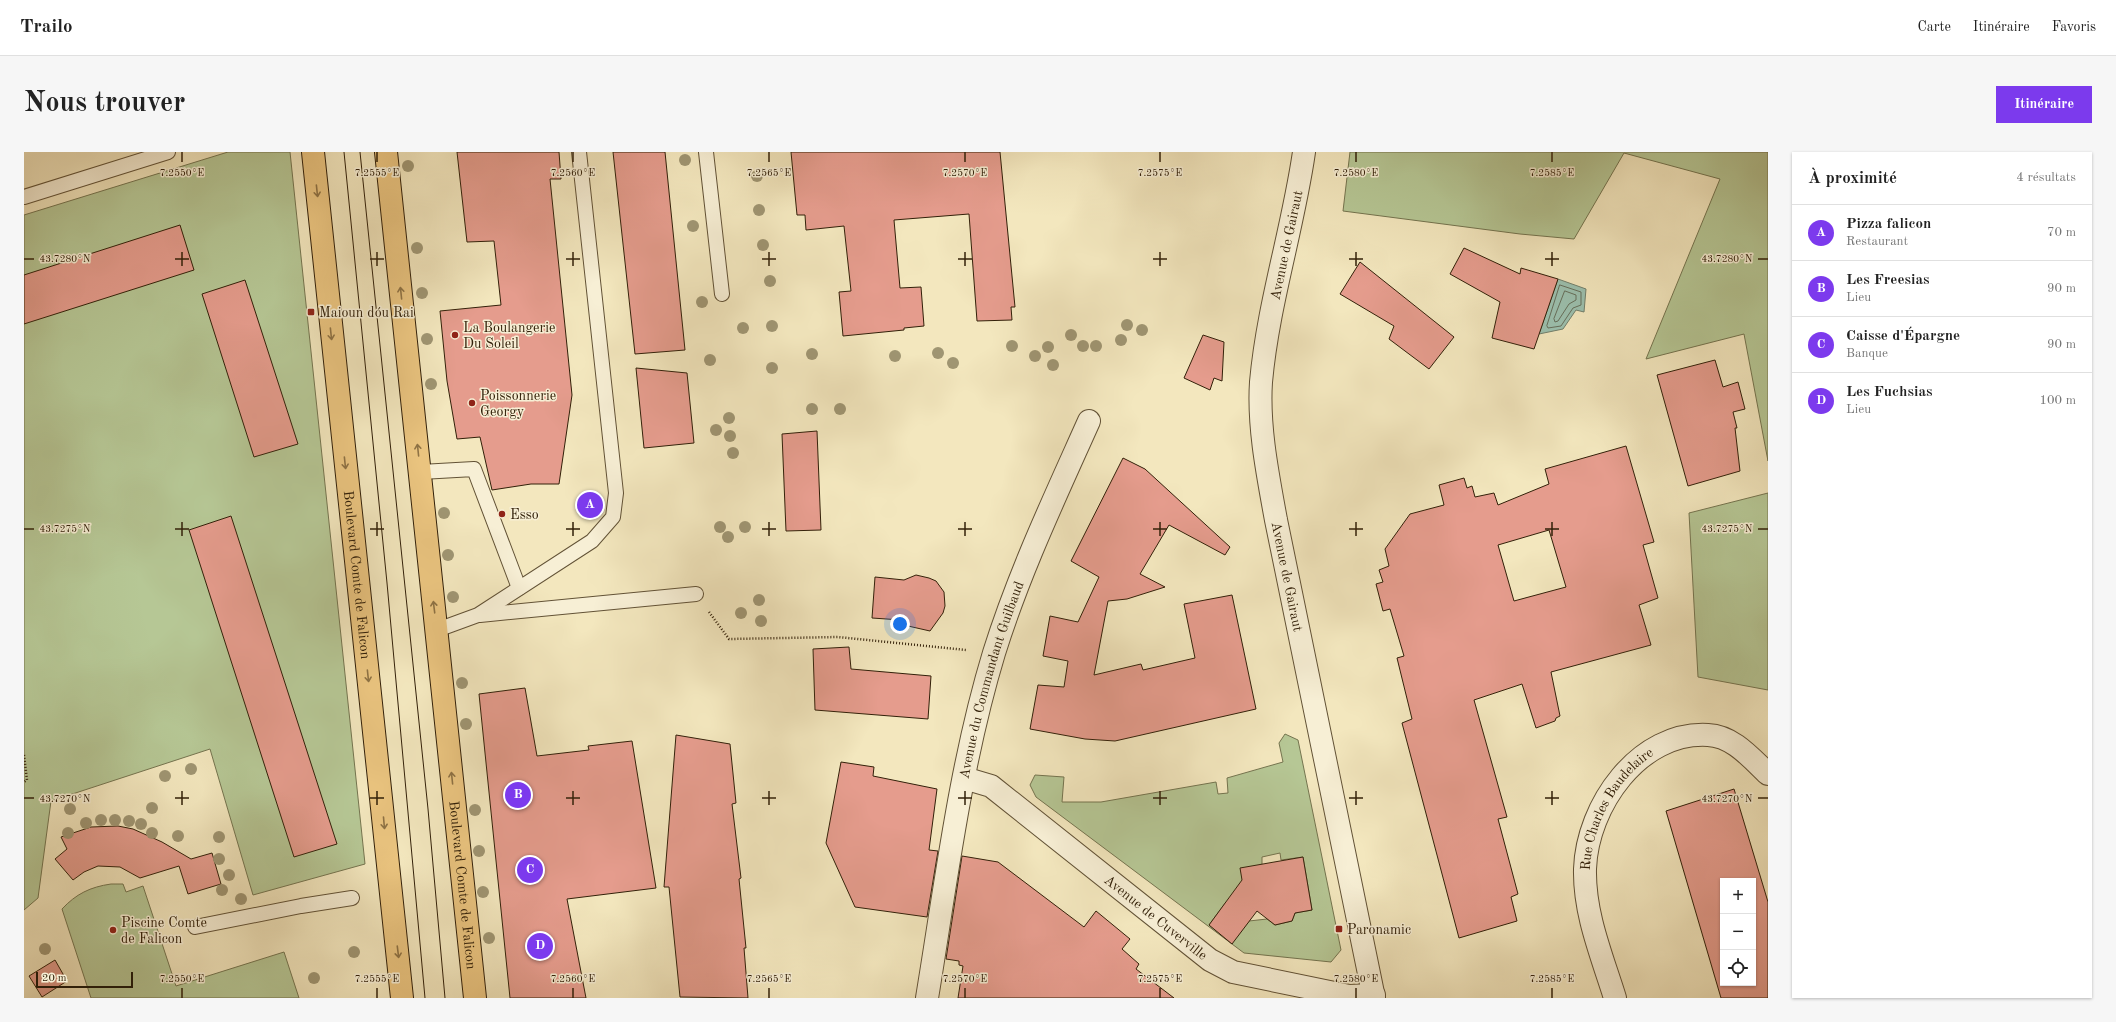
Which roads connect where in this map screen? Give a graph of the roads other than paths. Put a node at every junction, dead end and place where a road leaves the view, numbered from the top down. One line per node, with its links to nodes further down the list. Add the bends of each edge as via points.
1 (168, 152): 7 (lane)
2 (313, 152): 20 (main road, Boulevard Comte de Falicon, one-way to 20)
3 (386, 152): 10 (main road, Boulevard Comte de Falicon, one-way to 3)
4 (579, 152): 11 (lane, via 616,493 613,517 592,541)
5 (706, 152): 8 (lane)
6 (1304, 152): 19 (street, Avenue de Gairaut, via 1268,333 1261,383 1264,450 1276,520)
7 (24, 197)
8 (722, 294)
9 (1089, 421): 16 (street, Avenue du Commandant Guilbaud, via 1023,571 994,653)
10 (420, 472): 11 (lane, via 474,469); 14 (main road, Boulevard Comte de Falicon, one-way to 10)
11 (519, 588): 13 (lane)
12 (696, 594): 13 (lane)
13 (478, 615): 14 (lane)
14 (437, 630): 21 (main road, Boulevard Comte de Falicon, one-way to 14)
15 (1768, 774): 23 (street, Rue Charles Baudelaire, via 1737,745 1709,735 1682,738 1657,747 1626,771 1609,794 1597,817 1589,842 1585,868 1586,900)
16 (964, 778): 19 (street, Avenue de Cuverville, via 991,786 1210,960 1233,972 1349,996); 22 (street, Avenue du Commandant Guilbaud)
17 (352, 898): 18 (lane)
18 (195, 927)
19 (1374, 997)
20 (402, 998)
21 (475, 998)
22 (927, 998)
23 (1615, 998)

